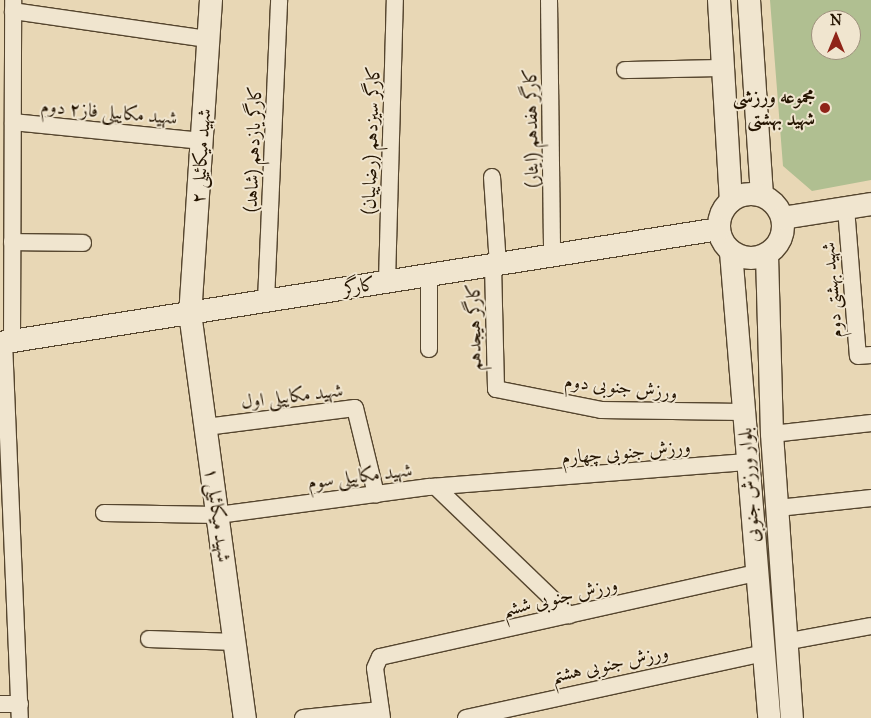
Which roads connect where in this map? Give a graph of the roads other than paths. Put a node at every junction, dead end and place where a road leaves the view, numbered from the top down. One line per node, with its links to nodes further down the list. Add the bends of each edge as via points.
1 (211, 0): 8 (main road, شهید میکائیلی ۲)
2 (279, 0): 28 (street, کارگر یازدهم (شاهد))
3 (395, 0): 27 (street, کارگر سیزدهم (رضاییان))
4 (549, 0): 23 (street, کارگر هفدهم (ایثار))
5 (720, 0): 9 (main road)
6 (749, 0): 14 (main road)
7 (13, 5): 8 (street); 11 (street)
8 (208, 39): 12 (main road, شهید میکائیلی ۲)
9 (723, 68): 10 (street); 15 (main road)
10 (625, 70)
11 (8, 129): 12 (street, شهید مکاییلی فاز۲ دوم); 21 (street)
12 (202, 141): 29 (main road, شهید میکائیلی ۲)
13 (492, 176): 25 (street, کارگر هیجدهم)
14 (762, 195): 15 (main road); 18 (main road, via 779,208)
15 (731, 201): 19 (main road)
16 (871, 204): 17 (main road)
17 (846, 208): 18 (main road); 32 (street, شهید بهشتی دوم, via 858,356)
18 (783, 218): 24 (main road, via 781,240)
19 (718, 229): 22 (main road); 23 (main road, کارگر)
20 (83, 243): 21 (street)
21 (8, 251): 30 (street)
22 (731, 252): 24 (main road, via 748,259); 34 (main road, بلوار ورزش جنوبی)
23 (552, 255): 25 (main road, کارگر)
24 (767, 255): 37 (main road, بلوار ورزش جنوبی)
25 (496, 264): 26 (main road, کارگر); 33 (street, کارگر هیجدهم)
26 (429, 275): 27 (main road, کارگر); 31 (street)
27 (387, 282): 28 (main road, کارگر)
28 (266, 301): 29 (main road, کارگر)
29 (190, 313): 30 (main road, کارگر); 36 (main road, شهید میکائیلی ۱)
30 (5, 342): 46 (street)
31 (429, 349)
32 (871, 355)
33 (496, 388): 34 (street, ورزش جنوبی دوم, via 601,410)
34 (743, 412): 38 (main road, بلوار ورزش جنوبی)
35 (871, 423): 37 (street)
36 (206, 427): 41 (street, شهید مکاییلی اول, via 355,408); 45 (main road, شهید میکائیلی ۱)
37 (772, 434): 43 (main road, بلوار ورزش جنوبی)
38 (748, 462): 39 (street, ورزش جنوبی چهارم); 47 (main road, بلوار ورزش جنوبی)
39 (507, 481): 40 (street, شهید مکاییلی سوم)
40 (436, 487): 41 (street, شهید مکاییلی سوم); 48 (street)
41 (376, 494): 45 (street, شهید مکاییلی سوم)
42 (871, 498): 43 (street)
43 (778, 508): 52 (main road, بلوار ورزش جنوبی)
44 (104, 513): 45 (street, شهید مکاییلی سوم)
45 (218, 515): 51 (main road, شهید میکائیلی ۱)
46 (7, 558): 55 (street, via 18,650)
47 (755, 573): 48 (street, ورزش جنوبی ششم); 53 (main road, بلوار ورزش جنوبی)
48 (569, 616): 56 (street, ورزش جنوبی ششم, via 380,658 376,663)
49 (871, 626): 52 (street)
50 (149, 639): 51 (street)
51 (235, 642): 57 (main road, شهید میکائیلی ۱)
52 (785, 642): 61 (main road, بلوار ورزش جنوبی)
53 (763, 653): 59 (street, ورزش جنوبی هشتم); 60 (main road, بلوار ورزش جنوبی)
54 (0, 704): 55 (street)
55 (20, 711)
56 (381, 714): 58 (street)
57 (245, 718)
58 (303, 718)
59 (466, 718)
60 (769, 718)
61 (792, 718)

